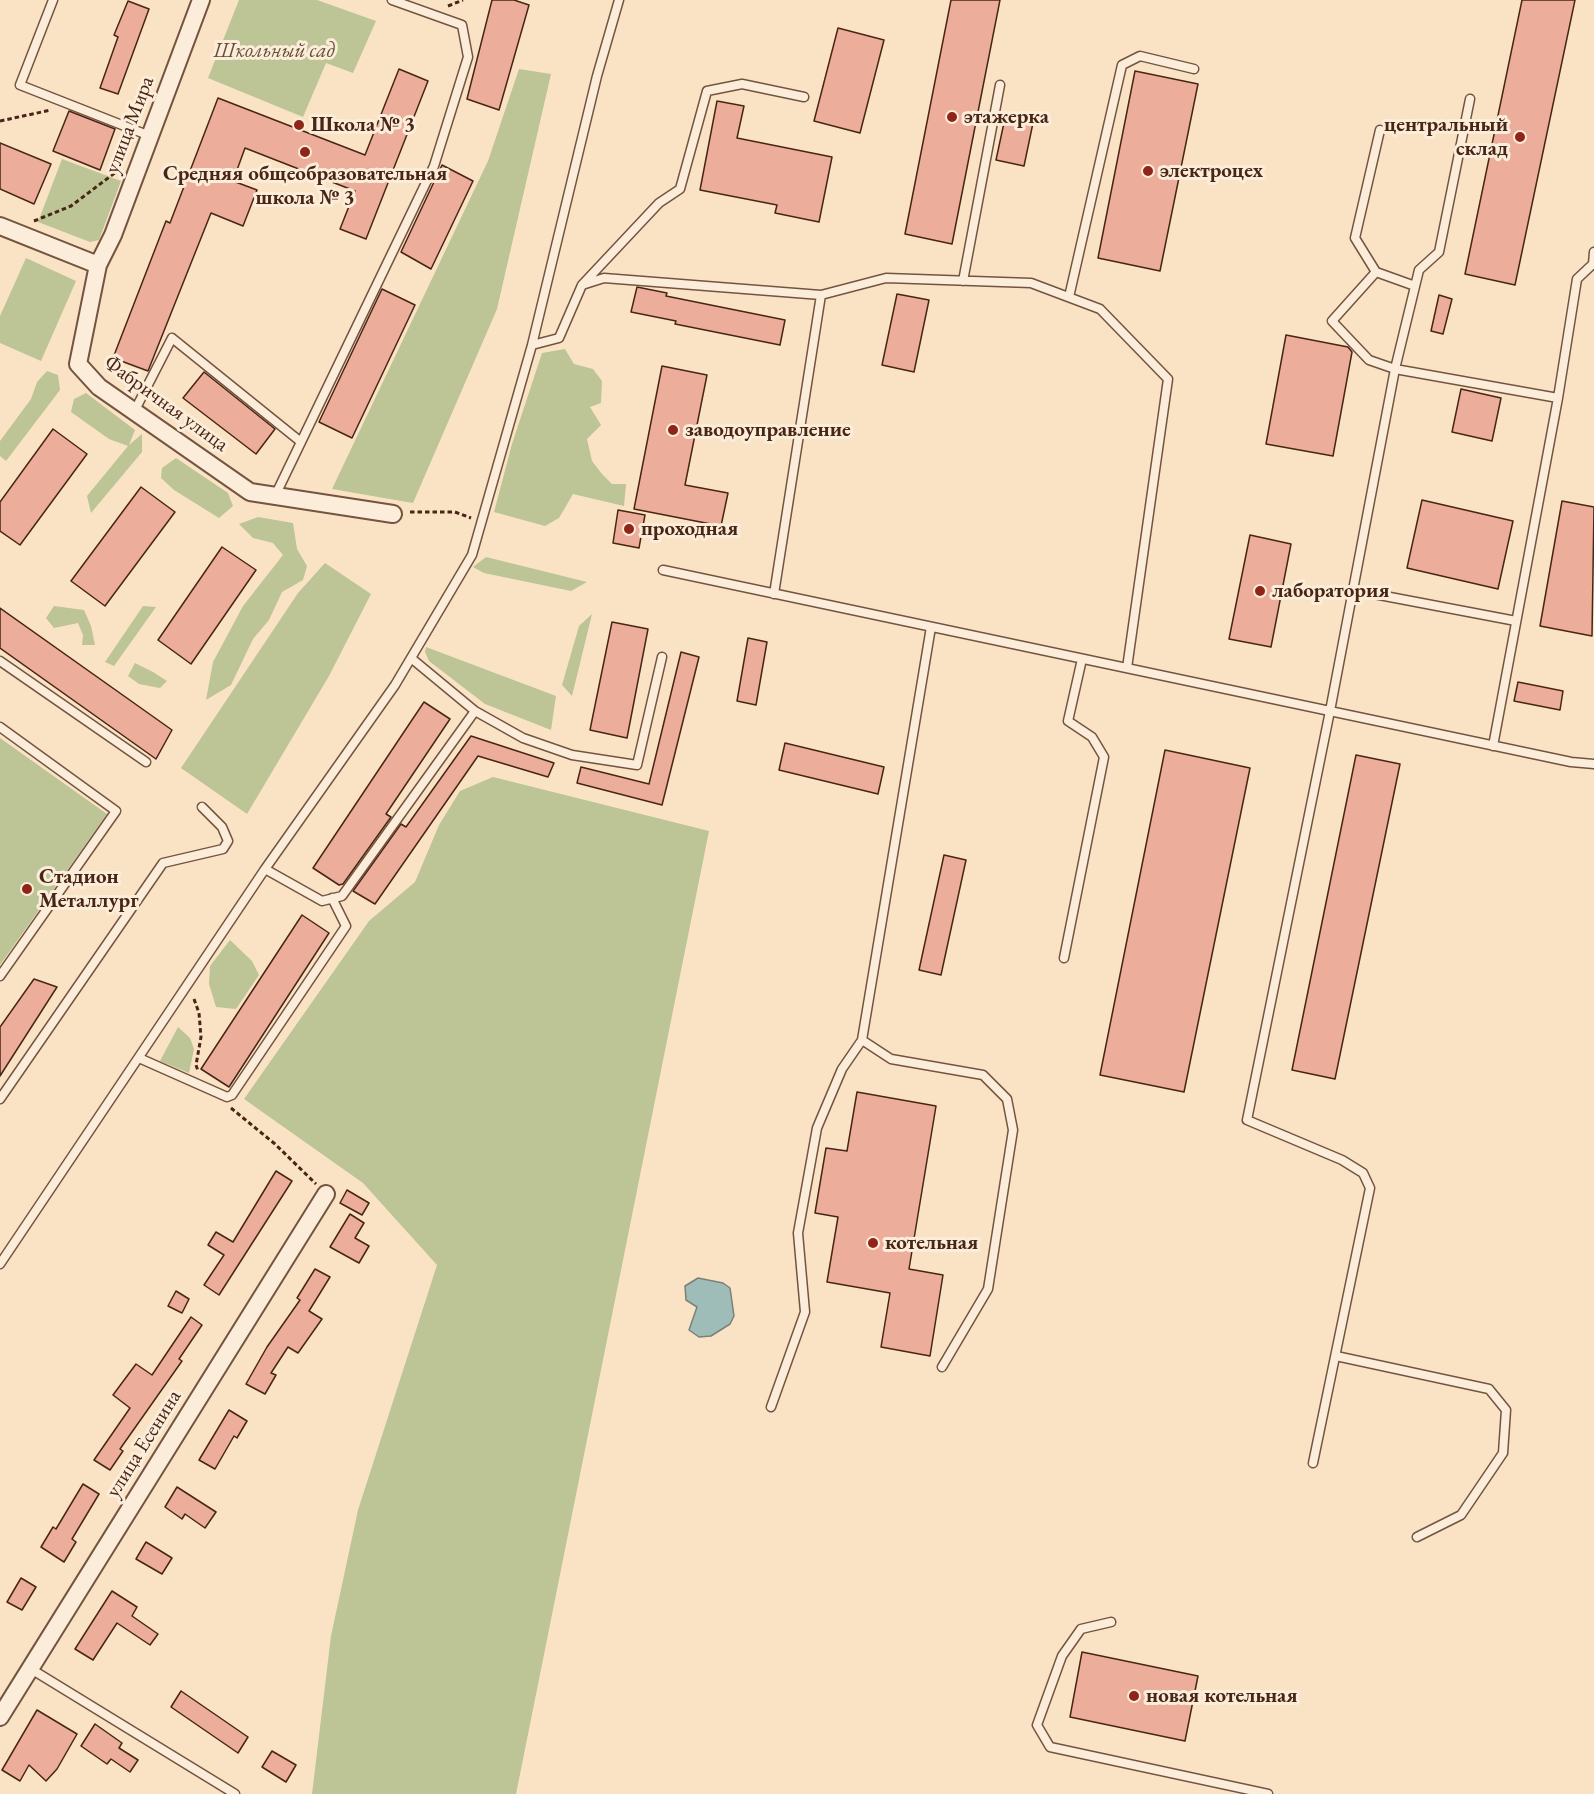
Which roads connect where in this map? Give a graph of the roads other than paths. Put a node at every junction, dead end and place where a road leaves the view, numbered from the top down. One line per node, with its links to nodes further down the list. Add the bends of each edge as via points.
1 (53, 0): 11 (lane, via 20,85)
2 (201, 0): 11 (street, улица Мира)
3 (392, 0): 5 (lane)
4 (619, 0): 21 (lane)
5 (408, 3): 25 (lane, via 462,25 468,57 434,166)
6 (1194, 69): 20 (lane, via 1140,56 1122,65)
7 (1000, 85): 16 (lane)
8 (804, 97): 17 (lane, via 742,84 707,91 680,189 659,203)
9 (1470, 99): 18 (lane, via 1439,252 1419,270)
10 (1380, 130): 15 (lane, via 1355,238)
11 (150, 136): 14 (street, улица Мира)
12 (0, 226): 14 (street)
13 (1594, 252): 23 (lane, via 1593,264 1577,279)
14 (98, 265): 24 (street, Фабричная улица, via 78,364 99,387)
15 (1376, 272): 18 (lane); 22 (lane, via 1332,321 1369,360)
16 (963, 281): 19 (lane, via 886,278); 20 (lane, via 1031,283)
17 (582, 285): 19 (lane, via 603,278); 21 (lane, via 559,338)
18 (1416, 286): 22 (lane)
19 (821, 295): 30 (lane)
20 (1069, 297): 37 (lane, via 1100,309 1168,379)
21 (532, 345): 34 (lane, via 472,555)
22 (1395, 369): 23 (lane); 29 (lane)
23 (1557, 398): 31 (lane)
24 (134, 412): 25 (lane, via 172,338); 26 (street, Фабричная улица, via 250,492)
25 (301, 442): 26 (lane)
26 (275, 496): 27 (street, Фабричная улица)
27 (393, 514)
28 (663, 570): 30 (lane)
29 (1353, 590): 31 (lane); 39 (lane)
30 (774, 594): 32 (lane)
31 (1516, 621): 41 (lane)
32 (931, 627): 35 (lane); 49 (lane)
33 (663, 657): 38 (lane, via 637,765 572,755 523,738)
34 (411, 658): 38 (lane); 45 (lane)
35 (1082, 659): 37 (lane); 47 (lane, via 1068,721 1092,737 1104,757)
36 (0, 661): 42 (lane)
37 (1127, 668): 39 (lane)
38 (475, 711): 46 (lane, via 342,896)
39 (1330, 711): 41 (lane); 54 (lane, via 1247,1120 1342,1160 1363,1173 1370,1188)
40 (0, 727): 48 (lane, via 116,811)
41 (1493, 746): 43 (lane)
42 (146, 762)
43 (1594, 764)
44 (202, 807): 51 (lane, via 225,834 228,841 223,849 163,864)
45 (265, 869): 46 (lane, via 322,901); 50 (lane)
46 (332, 898): 50 (lane, via 346,926 232,1095 226,1097)
47 (1064, 958)
48 (0, 976)
49 (862, 1040): 55 (lane, via 891,1059 983,1075 1007,1099 1013,1130 988,1289); 56 (lane, via 842,1069 817,1128 798,1233 805,1312)
50 (139, 1058): 53 (lane)
51 (0, 1099)
52 (326, 1194): 60 (street, улица Есенина)
53 (0, 1264)
54 (1335, 1356): 57 (lane); 58 (lane, via 1489,1389 1506,1410 1503,1453 1461,1515)
55 (942, 1367)
56 (771, 1407)
57 (1313, 1463)
58 (1417, 1537)
59 (1111, 1622): 63 (lane, via 1081,1629 1062,1656 1037,1725 1050,1748)
60 (31, 1669): 61 (street, улица Есенина); 62 (lane)
61 (0, 1717)
62 (235, 1794)
63 (1268, 1794)

